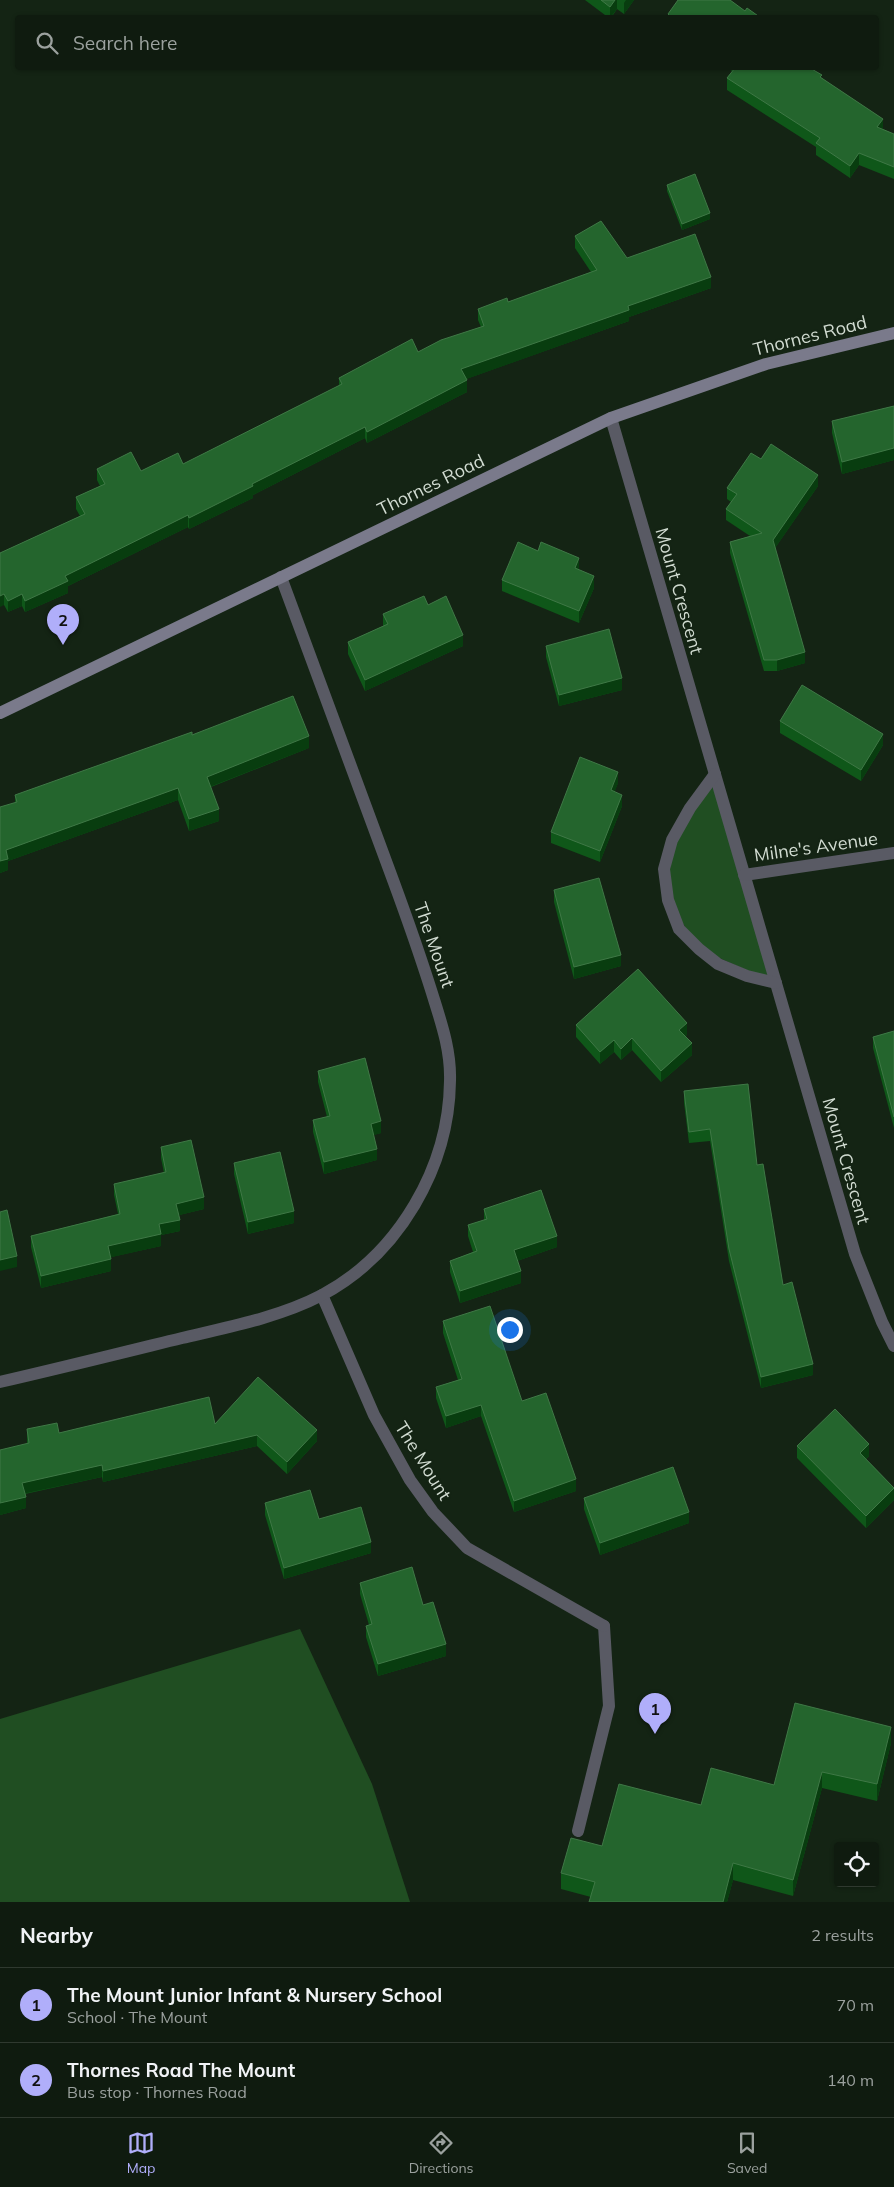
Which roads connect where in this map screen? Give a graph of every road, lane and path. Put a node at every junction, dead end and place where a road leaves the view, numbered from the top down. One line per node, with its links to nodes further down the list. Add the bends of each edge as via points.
1 (894, 333): 2 (street, Thornes Road, via 766,364)
2 (611, 418): 3 (street, Thornes Road); 5 (street, Mount Crescent)
3 (281, 577): 4 (street, Thornes Road); 9 (street, The Mount, via 418,947 446,1039 451,1080 448,1117 439,1150 418,1200 392,1238 359,1271)
4 (0, 714)
5 (714, 774): 7 (street, Mount Crescent); 8 (street, via 672,840 664,869 668,900 679,928 718,964)
6 (894, 853): 7 (street, Milne's Avenue)
7 (744, 875): 8 (street, Mount Crescent)
8 (776, 983): 10 (street, Mount Crescent, via 855,1254)
9 (322, 1295): 11 (street, The Mount, via 275,1314 232,1326); 12 (street, The Mount, via 374,1415 410,1480 433,1512 467,1548 604,1626 609,1706)
10 (894, 1346)
11 (0, 1382)
12 (578, 1831)

